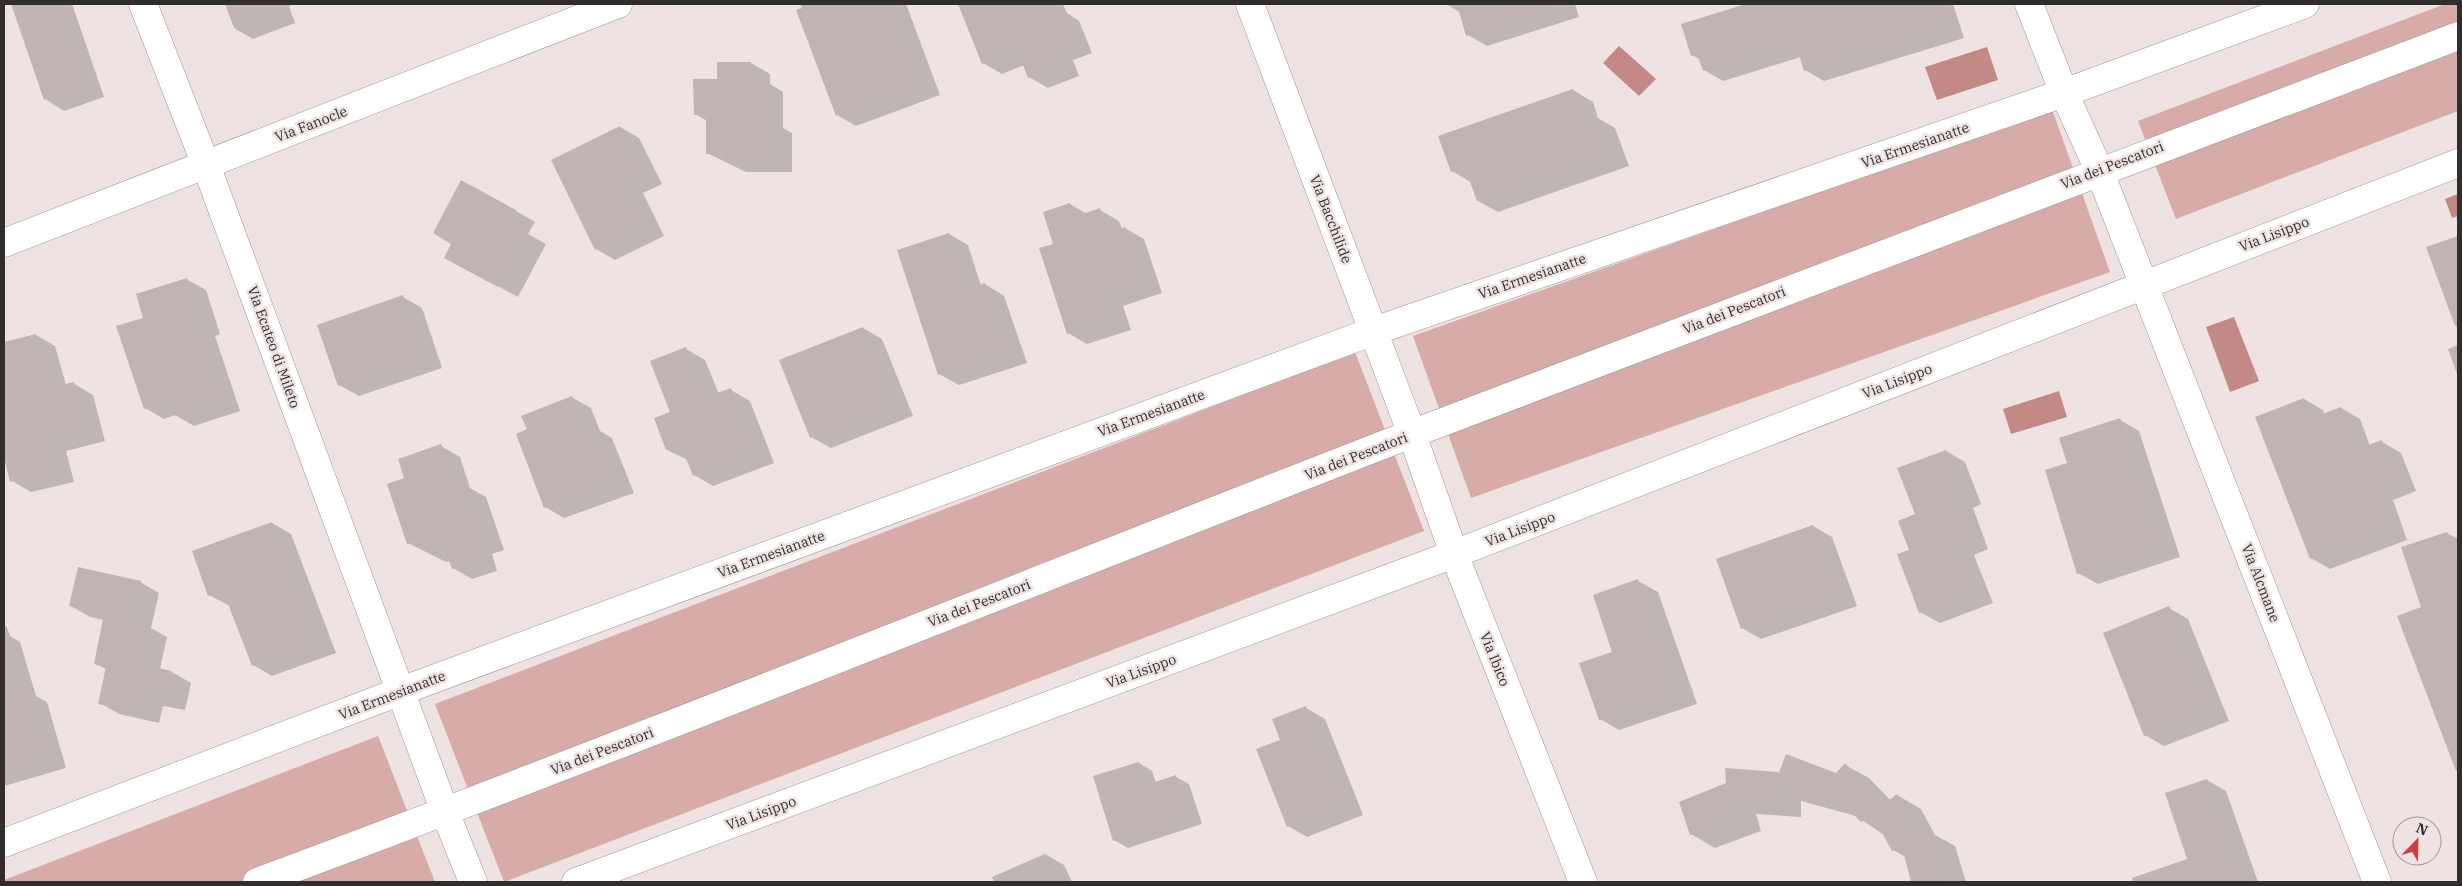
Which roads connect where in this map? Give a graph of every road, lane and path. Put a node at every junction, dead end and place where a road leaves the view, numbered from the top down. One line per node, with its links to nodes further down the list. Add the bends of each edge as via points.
1 (143, 4): 9 (street, Via Ecateo di Mileto)
2 (618, 4): 9 (street, Via Fanocle)
3 (1250, 4): 13 (street, Via Bacchilide)
4 (2029, 4): 7 (street, Via Alcmane)
5 (2305, 4): 7 (street, Via Ermesianatte)
6 (2458, 36): 10 (street, Via dei Pescatori)
7 (2064, 93): 10 (street, Via Alcmane); 13 (street, Via Ermesianatte)
8 (2458, 163): 12 (street, Via Lisippo)
9 (206, 165): 11 (street, Via Fanocle); 16 (street, Via Ecateo di Mileto)
10 (2099, 170): 12 (street, Via Alcmane); 14 (street, Via dei Pescatori)
11 (4, 243)
12 (2144, 284): 15 (street, Via Lisippo); 23 (street, Via Alcmane)
13 (1374, 331): 14 (street, Via Bacchilide); 16 (street, Via Ermesianatte)
14 (1412, 434): 15 (street, Via Ibico); 17 (street, Via dei Pescatori)
15 (1454, 554): 21 (street, Via Lisippo); 22 (street, Via Ibico)
16 (401, 691): 17 (street, Via Ecateo di Mileto); 18 (street, Via Ermesianatte)
17 (445, 812): 19 (street, Via dei Pescatori); 20 (street, Via Ecateo di Mileto)
18 (4, 843)
19 (257, 882)
20 (473, 882)
21 (576, 882)
22 (1583, 882)
23 (2377, 882)

